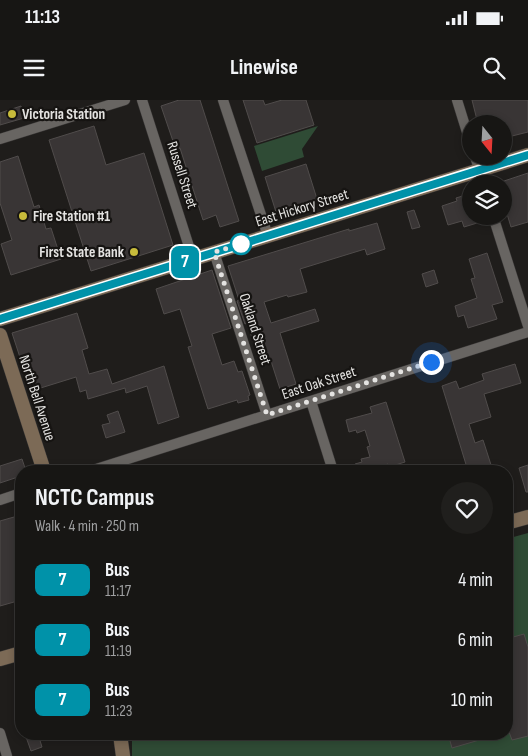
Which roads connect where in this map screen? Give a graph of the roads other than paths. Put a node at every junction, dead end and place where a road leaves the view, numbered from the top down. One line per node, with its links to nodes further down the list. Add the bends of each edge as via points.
1 (125, 100): 6 (street)
2 (142, 100): 13 (street, Russell Street)
3 (223, 100): 11 (street)
4 (457, 100): 5 (street)
5 (462, 116)
6 (0, 139)
7 (528, 155): 8 (street, East Hickory Street)
8 (485, 175)
9 (462, 182): 11 (street, East Hickory Street)
10 (496, 225): 15 (street)
11 (268, 236): 12 (street, East Hickory Street)
12 (214, 252): 13 (street, East Hickory Street); 19 (street, Oakland Street)
13 (193, 259): 14 (street, East Hickory Street)
14 (0, 319)
15 (528, 326)
16 (528, 332): 18 (street, East Oak Street)
17 (0, 335): 20 (street, North Bell Avenue)
18 (312, 401): 19 (street, East Oak Street); 22 (street)
19 (267, 415): 21 (street, East Oak Street)
20 (42, 465)
21 (109, 465)
22 (331, 465)
23 (15, 495): 24 (street)
24 (0, 500)
25 (528, 517): 26 (street)
26 (513, 521)
27 (15, 654): 28 (street)
28 (0, 658)
29 (0, 733): 31 (street)
30 (121, 740): 32 (street)
31 (7, 756)
32 (123, 756)

